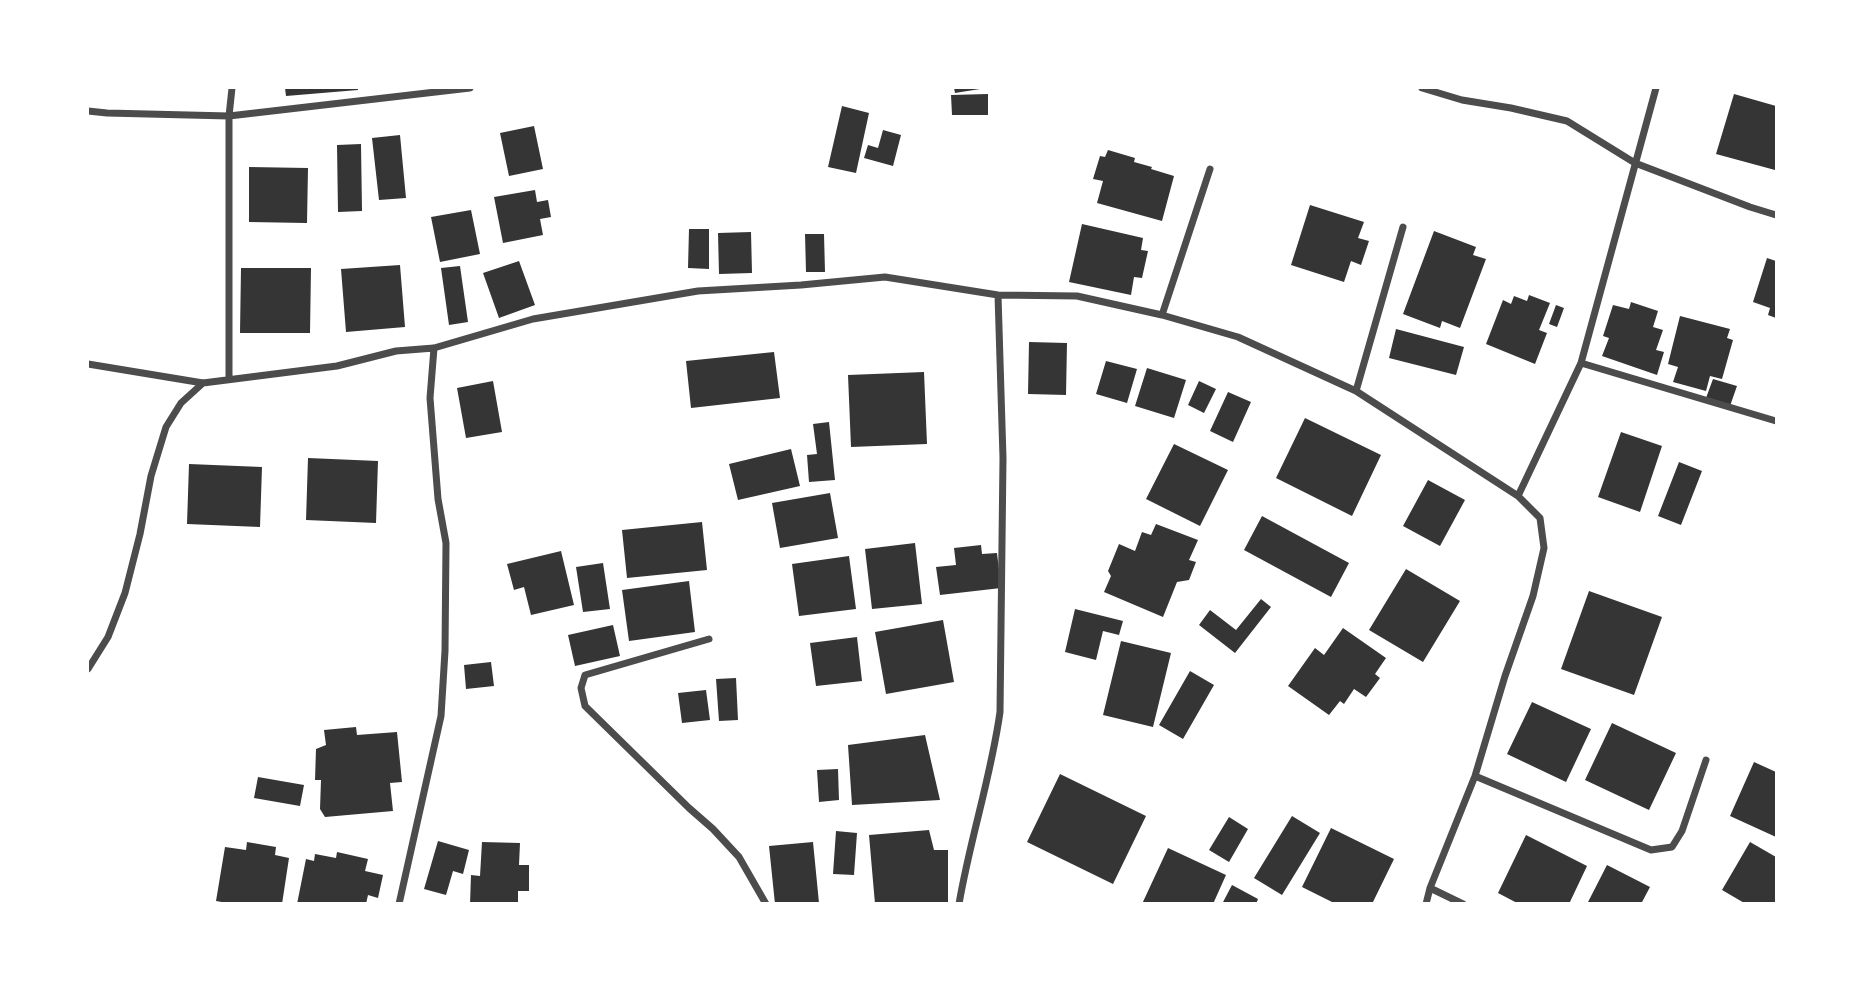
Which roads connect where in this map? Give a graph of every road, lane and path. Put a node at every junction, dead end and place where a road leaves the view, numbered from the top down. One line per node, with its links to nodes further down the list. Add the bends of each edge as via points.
1 (232, 88): 6 (street)
2 (470, 88): 6 (street)
3 (1422, 88): 7 (street, via 1567,121)
4 (1656, 88): 7 (street)
5 (88, 111): 6 (street)
6 (229, 116): 16 (street)
7 (1635, 163): 9 (street); 14 (street)
8 (1210, 169): 12 (street)
9 (1776, 215)
10 (1403, 226): 18 (street)
11 (998, 295): 12 (street, via 1077,296); 13 (street, via 885,277 698,291 533,319); 28 (street, via 1003,458 1000,712)
12 (1162, 315): 18 (street, via 1238,337)
13 (434, 348): 16 (street); 26 (street, via 430,398 446,543 441,716)
14 (1581, 363): 19 (street); 20 (street)
15 (88, 364): 17 (street)
16 (229, 379): 17 (street)
17 (203, 383): 22 (street, via 181,403 166,427 125,593 108,637)
18 (1356, 391): 20 (street)
19 (1776, 421)
20 (1518, 496): 24 (street, via 1540,518 1544,548)
21 (709, 639): 27 (street, via 585,675 585,706 739,857)
22 (88, 669)
23 (1706, 760): 24 (street, via 1682,831 1672,847 1651,850)
24 (1475, 775): 25 (street)
25 (1430, 888): 29 (street); 30 (street)
26 (399, 904)
27 (766, 904)
28 (959, 904)
29 (1426, 904)
30 (1464, 904)

